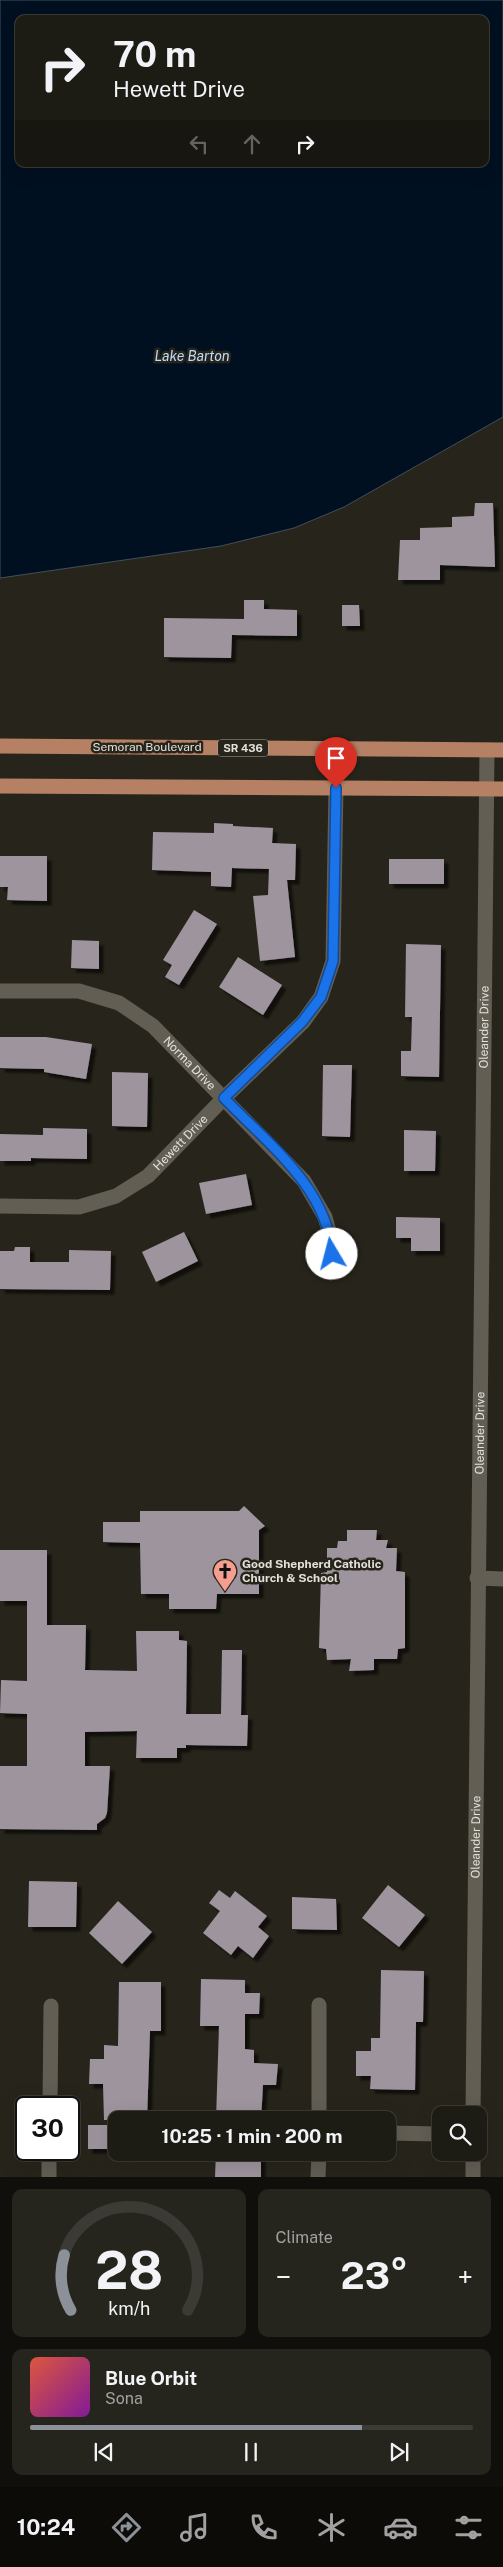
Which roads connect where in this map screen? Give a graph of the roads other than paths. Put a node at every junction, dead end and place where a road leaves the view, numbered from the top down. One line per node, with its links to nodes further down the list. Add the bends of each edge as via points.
1 (0, 746): 2 (main road, Semoran Boulevard / SR 436)
2 (487, 750): 3 (main road, Semoran Boulevard / SR 436); 6 (street, Oleander Drive)
3 (503, 750)
4 (0, 786): 5 (main road)
5 (336, 788): 6 (main road); 9 (street, Hewett Drive, via 333,961 321,997 302,1022)
6 (486, 789): 7 (main road); 12 (street, Oleander Drive)
7 (503, 789)
8 (0, 990): 9 (street, Norma Drive, via 79,991 119,1003 153,1026)
9 (224, 1098): 10 (street, Hewett Drive, via 148,1176 116,1196 80,1207); 11 (street, Norma Drive, via 304,1181 325,1217)
10 (0, 1206)
11 (332, 1254)
12 (477, 1578): 13 (street); 17 (street, Oleander Drive)
13 (503, 1579)
14 (319, 2005): 18 (street)
15 (52, 2006): 16 (street)
16 (50, 2096)
17 (473, 2106)
18 (319, 2111)
19 (396, 2134): 20 (street)
20 (432, 2134)
21 (49, 2161): 24 (street)
22 (319, 2161): 25 (street)
23 (473, 2161): 26 (street)
24 (49, 2177)
25 (318, 2177)
26 (472, 2177)

